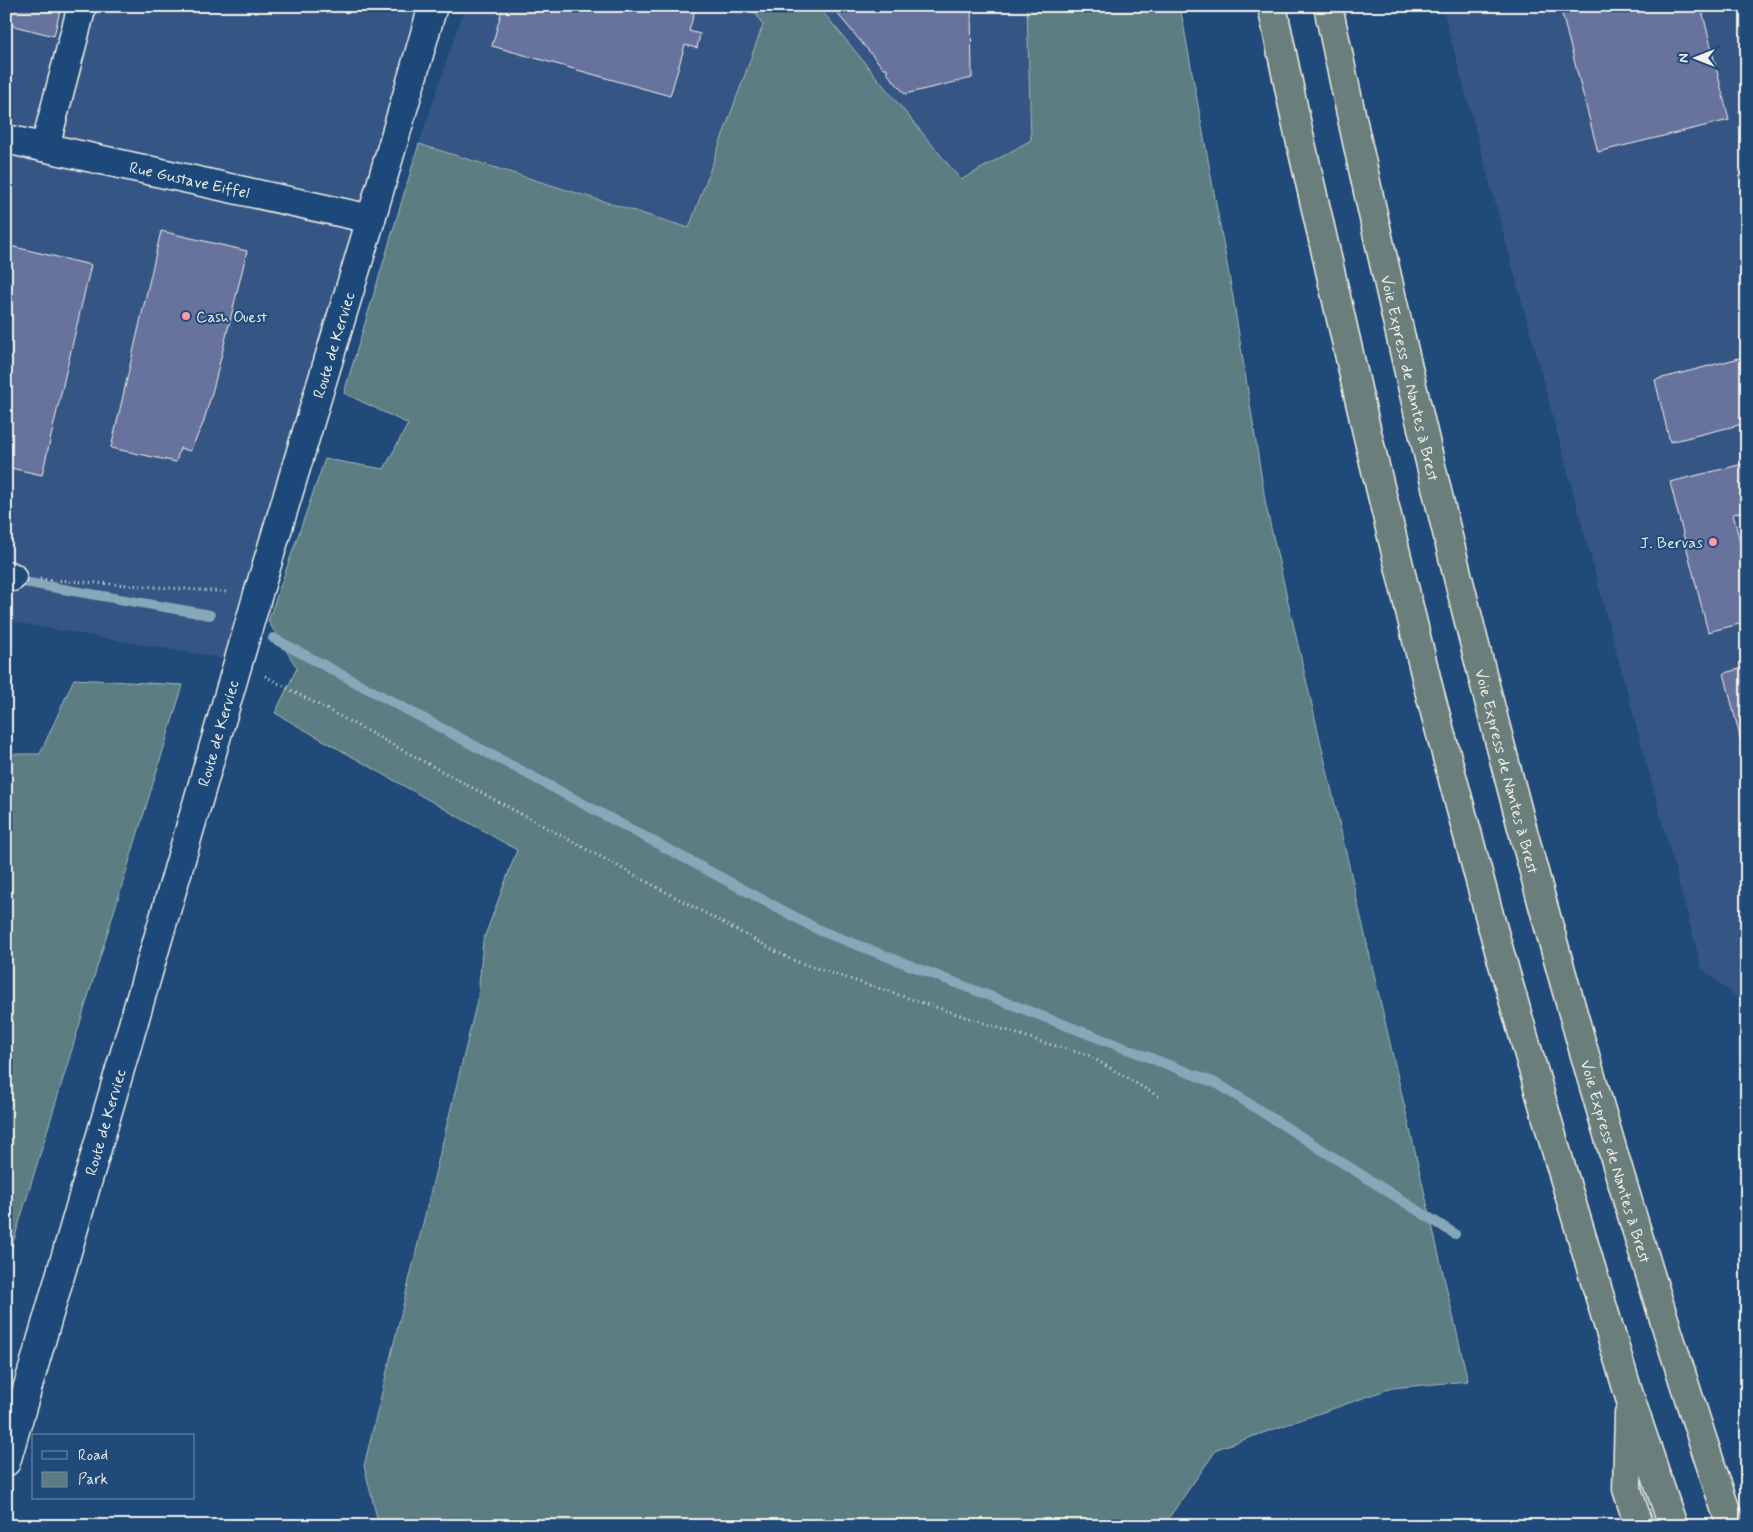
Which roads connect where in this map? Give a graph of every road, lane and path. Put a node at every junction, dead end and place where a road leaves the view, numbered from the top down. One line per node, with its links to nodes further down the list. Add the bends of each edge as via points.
1 (82, 6): 6 (street)
2 (433, 6): 7 (street, Route de Kerviec)
3 (1272, 6): 12 (highway, via 1365,427 1429,690 1491,922)
4 (1328, 6): 16 (highway, Voie Express de Nantes à Brest, via 1440,504 1523,834 1612,1150)
5 (6, 139): 6 (street, Rue Gustave Eiffel)
6 (45, 147): 7 (street, Rue Gustave Eiffel)
7 (371, 219): 9 (street, Route de Kerviec)
8 (9, 576): 9 (path)
9 (258, 594): 10 (street, Route de Kerviec)
10 (238, 661): 11 (path, via 792,960 1088,1055); 13 (street, Route de Kerviec)
11 (1160, 1098)
12 (1629, 1396): 14 (highway, via 1628,1489); 15 (highway)
13 (6, 1462)
14 (1639, 1526)
15 (1673, 1526)
16 (1731, 1526)

